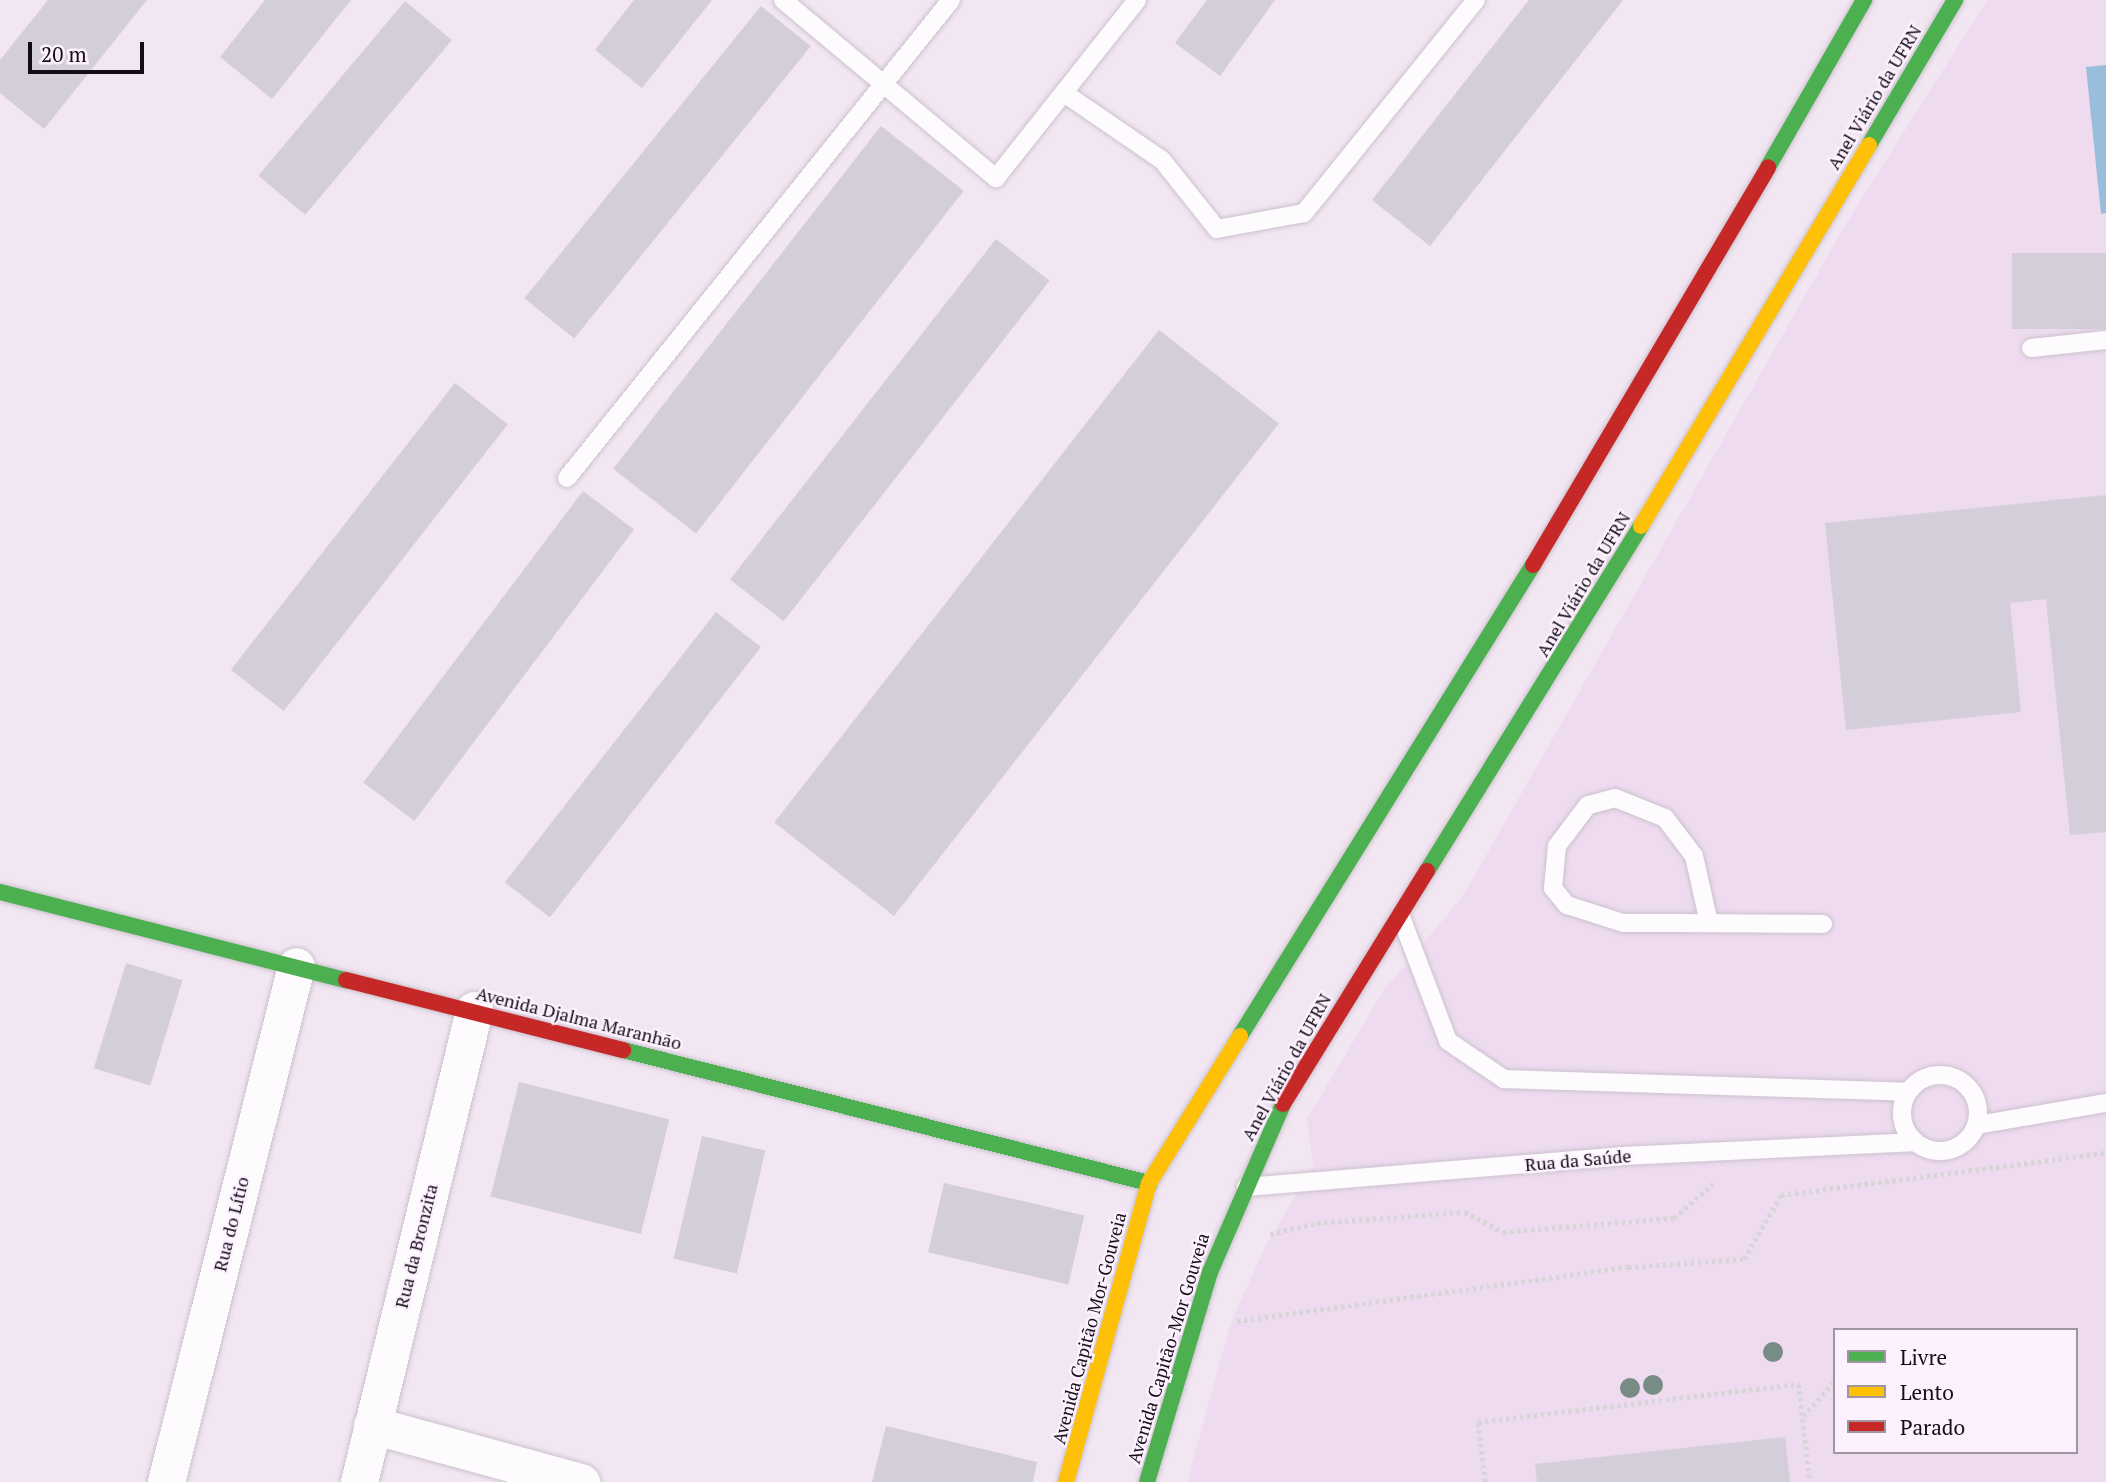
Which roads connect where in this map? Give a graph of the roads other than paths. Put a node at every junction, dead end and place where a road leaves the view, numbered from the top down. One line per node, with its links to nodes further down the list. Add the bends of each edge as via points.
1 (783, 0): 7 (lane)
2 (951, 0): 7 (lane)
3 (1137, 0): 8 (lane)
4 (1476, 0): 8 (lane, via 1304,213 1217,229 1162,160)
5 (1864, 0): 22 (main road, via 1632,405)
6 (1955, 0): 13 (main road, Anel Viário da UFRN, via 1693,441)
7 (884, 84): 8 (lane, via 996,178); 11 (lane)
8 (1064, 93)
9 (2106, 340): 10 (lane)
10 (2032, 348)
11 (567, 478)
12 (0, 892): 16 (main road, Avenida Djalma Maranhão)
13 (1400, 913): 18 (lane, via 1448,1041 1504,1079); 23 (main road, Anel Viário da UFRN, via 1285,1101)
14 (1709, 923): 14 (lane, via 1623,923 1567,905 1553,888 1557,846 1588,806 1615,798 1665,818 1694,856); 15 (lane)
15 (1823, 924)
16 (296, 966): 17 (main road, Avenida Djalma Maranhão); 25 (street, Rua do Lítio)
17 (474, 1010): 22 (main road, Avenida Djalma Maranhão); 24 (street, Rua da Bronzita)
18 (1907, 1092): 20 (lane, via 1919,1081 1951,1076 1976,1100); 21 (lane, via 1902,1118)
19 (2106, 1103): 20 (lane)
20 (1977, 1125): 21 (lane, Rua da Saúde, via 1961,1145 1945,1151)
21 (1914, 1142): 23 (lane, Rua da Saúde, via 1674,1153)
22 (1149, 1183): 28 (main road, Avenida Capitão Mor-Gouveia)
23 (1243, 1187): 29 (main road, Avenida Capitão-Mor Gouveia, via 1209,1272)
24 (372, 1425): 26 (street, Rua da Bronzita); 27 (street)
25 (166, 1482)
26 (359, 1482)
27 (581, 1482)
28 (1066, 1482)
29 (1147, 1482)

